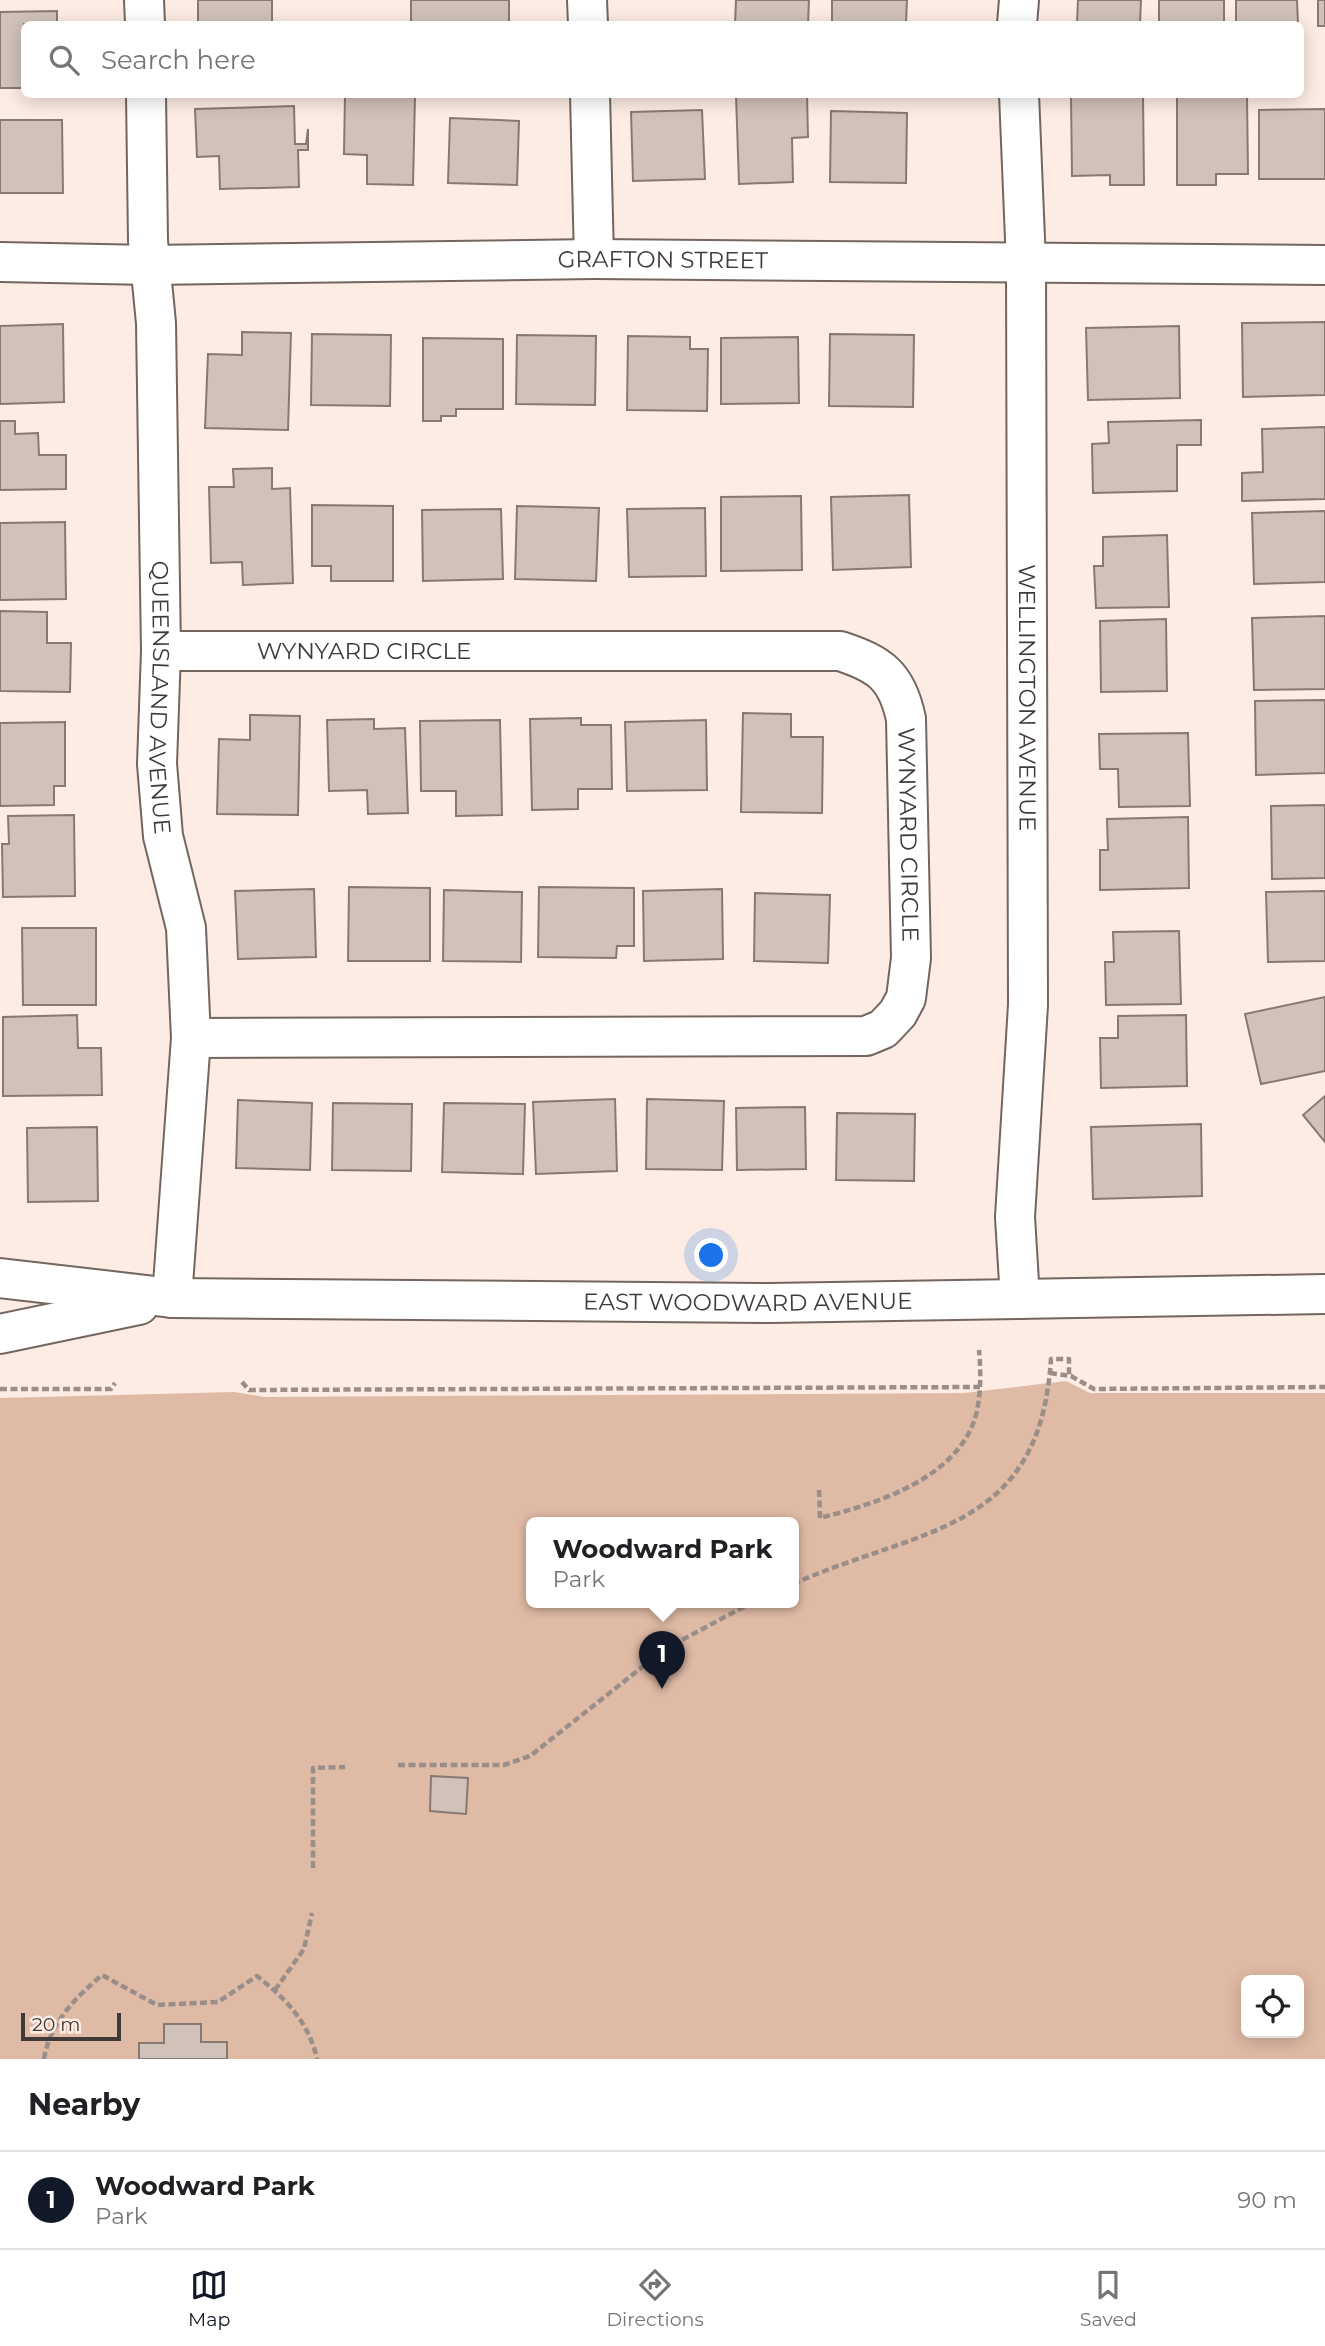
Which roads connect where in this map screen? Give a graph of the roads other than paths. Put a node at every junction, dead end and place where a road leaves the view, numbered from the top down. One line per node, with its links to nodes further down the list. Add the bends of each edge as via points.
1 (144, 0): 4 (street)
2 (587, 0): 5 (street)
3 (1019, 0): 6 (street)
4 (145, 21)
5 (588, 21)
6 (1017, 21)
7 (146, 98): 13 (street, QUEENSLAND AVENUE)
8 (590, 98): 10 (street)
9 (1019, 98): 12 (street, WELLINGTON AVENUE)
10 (594, 259): 12 (street, GRAFTON STREET); 13 (street, GRAFTON STREET)
11 (0, 262): 13 (street, GRAFTON STREET)
12 (1026, 263): 14 (street, GRAFTON STREET); 20 (street, WELLINGTON AVENUE, via 1028,1005 1015,1217)
13 (151, 265): 15 (street, QUEENSLAND AVENUE)
14 (1325, 265)
15 (162, 650): 16 (street, QUEENSLAND AVENUE, via 157,764 163,836 186,928); 16 (street, WYNYARD CIRCLE, via 840,650 868,660 892,680 906,719 911,958 906,998 883,1029 866,1036)
16 (191, 1038): 19 (street, QUEENSLAND AVENUE)
17 (0, 1278): 19 (street, EAST WOODWARD AVENUE)
18 (1325, 1294): 20 (street, EAST WOODWARD AVENUE)
19 (172, 1298): 20 (street, EAST WOODWARD AVENUE, via 756,1303); 21 (street, EAST WOODWARD AVENUE)
20 (1020, 1299)
21 (0, 1334)

